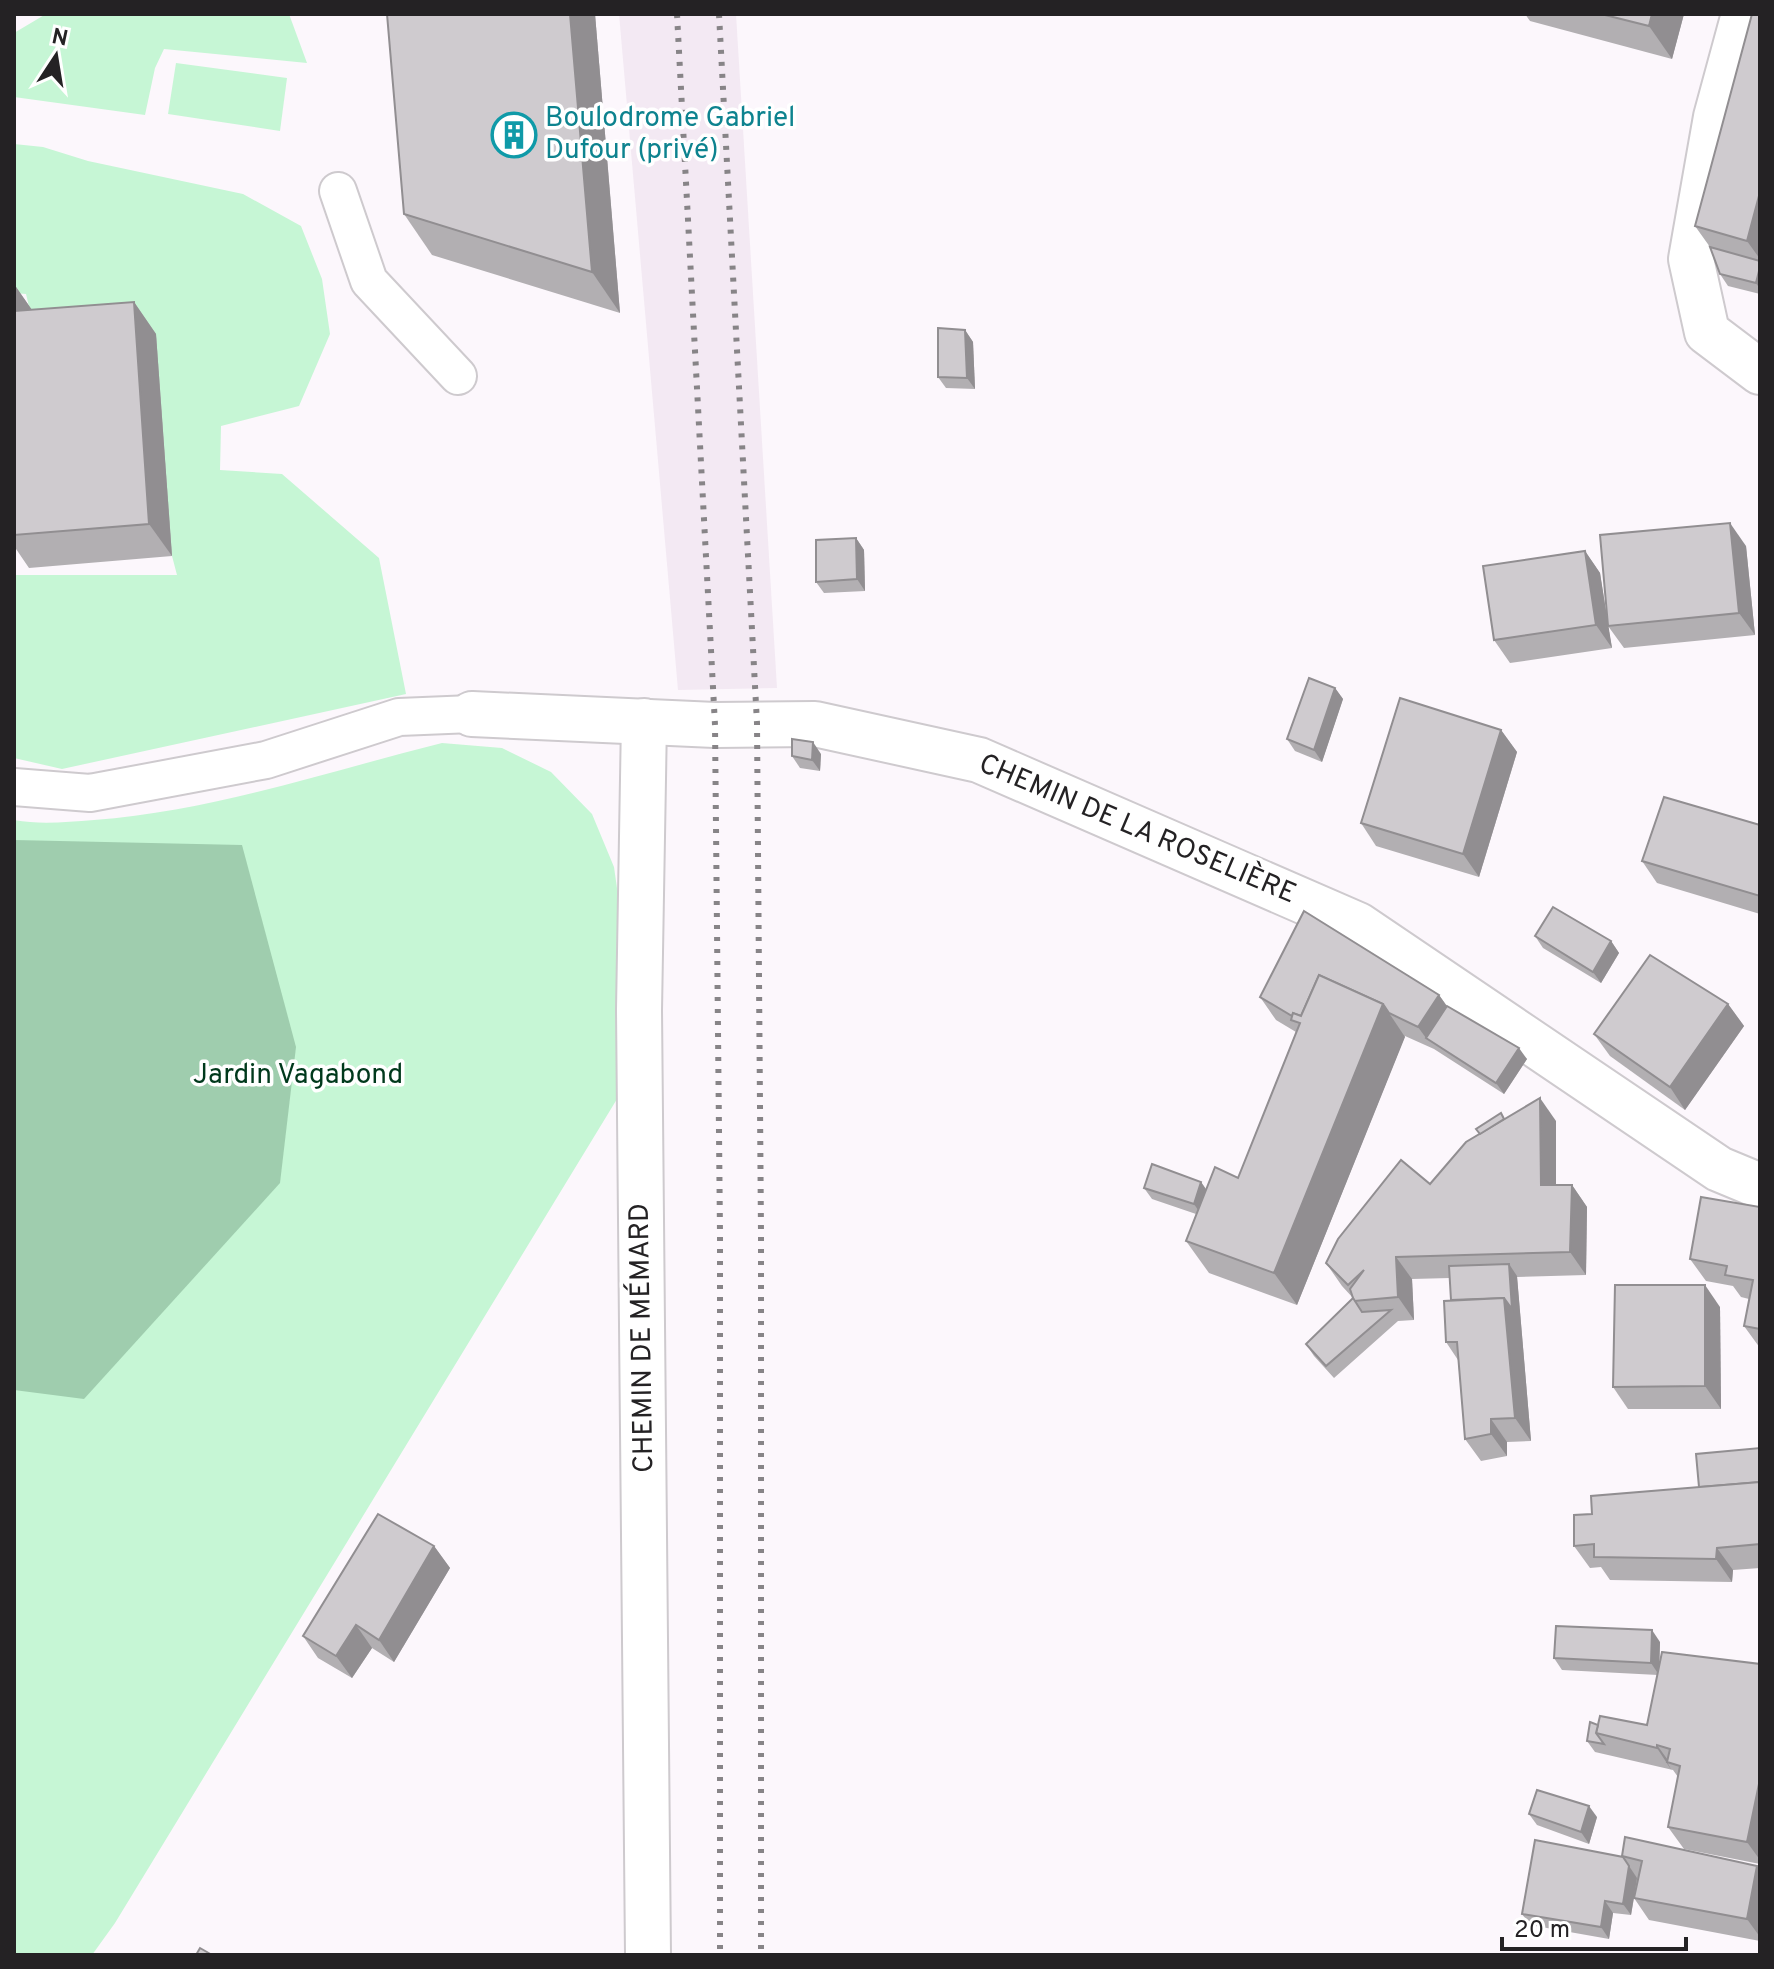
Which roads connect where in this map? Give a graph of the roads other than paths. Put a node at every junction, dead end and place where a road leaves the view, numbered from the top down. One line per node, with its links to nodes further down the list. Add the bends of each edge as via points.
1 (1744, 14): 3 (street, via 1716,117 1691,259 1707,332)
2 (338, 191): 4 (lane, via 369,281)
3 (1760, 372)
4 (458, 376)
5 (472, 714): 6 (street, CHEMIN DE LA ROSELIÈRE); 7 (lane, CHEMIN DE LA ROSELIÈRE, via 399,717 266,760 90,793)
6 (644, 721): 8 (street, CHEMIN DE LA ROSELIÈRE, via 815,724 979,760 1358,925 1719,1169); 9 (street, CHEMIN DE MÉMARD, via 639,1010)
7 (14, 787)
8 (1760, 1186)
9 (648, 1955)

